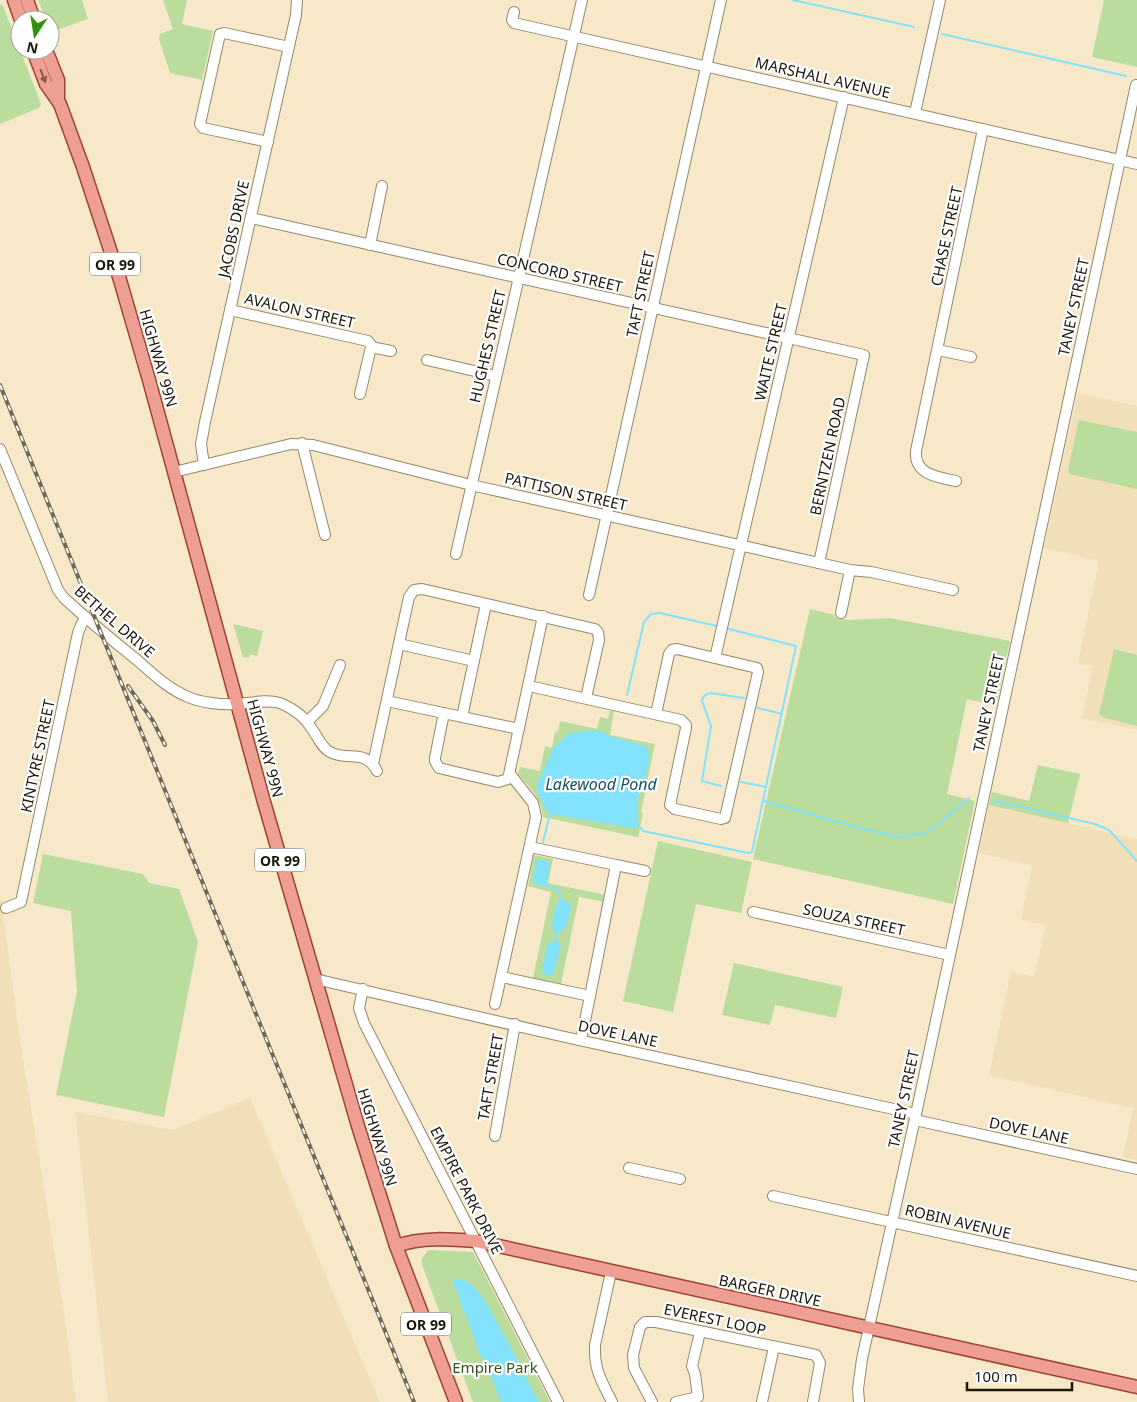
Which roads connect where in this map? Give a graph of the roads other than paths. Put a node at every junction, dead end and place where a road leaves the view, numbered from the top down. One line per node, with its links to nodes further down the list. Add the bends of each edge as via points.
1 (297, 0): 7 (street, JACOBS DRIVE)
2 (582, 0): 6 (street, HUGHES STREET)
3 (721, 0): 10 (street, TAFT STREET)
4 (940, 0): 14 (street)
5 (514, 12): 6 (street, MARSHALL AVENUE, via 514,23)
6 (574, 37): 10 (street, MARSHALL AVENUE); 22 (street, HUGHES STREET)
7 (289, 47): 16 (street, JACOBS DRIVE); 16 (street, via 220,34 202,110 200,124 203,128)
8 (37, 60): 13 (main road, HIGHWAY 99N / OR 99, one-way to 13, via 46,84)
9 (50, 60): 13 (main road, HIGHWAY 99N / OR 99, via 58,80)
10 (706, 65): 12 (street, MARSHALL AVENUE); 23 (street, TAFT STREET)
11 (1136, 85): 17 (street, TANEY STREET)
12 (844, 96): 14 (street, MARSHALL AVENUE); 25 (street, WAITE STREET)
13 (58, 99): 37 (main road, HIGHWAY 99N / OR 99, via 120,280)
14 (915, 114): 15 (street, MARSHALL AVENUE)
15 (983, 129): 17 (street, MARSHALL AVENUE); 27 (street, CHASE STREET)
16 (268, 142): 20 (street, JACOBS DRIVE)
17 (1120, 160): 18 (street, MARSHALL AVENUE); 71 (street, TANEY STREET)
18 (1137, 164)
19 (382, 186): 21 (street)
20 (251, 218): 21 (street, CONCORD STREET); 24 (street, JACOBS DRIVE)
21 (370, 245): 22 (street, CONCORD STREET)
22 (518, 278): 23 (street, CONCORD STREET); 32 (street, HUGHES STREET)
23 (653, 308): 25 (street, CONCORD STREET); 40 (street, TAFT STREET)
24 (230, 310): 26 (street, AVALON STREET, via 368,341); 36 (street, JACOBS DRIVE, via 201,443)
25 (789, 338): 29 (street, CONCORD STREET); 42 (street, WAITE STREET)
26 (371, 347): 28 (street); 33 (street)
27 (938, 350): 30 (street); 38 (street, CHASE STREET, via 916,456 917,463 925,472)
28 (392, 351)
29 (864, 355): 44 (street, BERNTZEN ROAD)
30 (971, 357)
31 (426, 360): 32 (street)
32 (496, 376): 39 (street, HUGHES STREET)
33 (360, 394)
34 (302, 443): 36 (street, PATTISON STREET); 39 (street, PATTISON STREET); 41 (street)
35 (0, 449): 51 (street, BETHEL DRIVE, via 58,590)
36 (204, 465): 37 (street, PATTISON STREET)
37 (174, 472): 59 (main road, HIGHWAY 99N / OR 99)
38 (956, 481)
39 (471, 485): 40 (street, PATTISON STREET); 43 (street, HUGHES STREET)
40 (606, 515): 42 (street, PATTISON STREET); 47 (street, TAFT STREET)
41 (325, 535)
42 (740, 545): 44 (street, PATTISON STREET); 53 (street, WAITE STREET)
43 (456, 554)
44 (819, 563): 45 (street, PATTISON STREET)
45 (850, 570): 46 (street, PATTISON STREET); 49 (street)
46 (953, 590)
47 (588, 595)
48 (486, 604): 50 (street); 52 (street, via 422,589 414,590 409,597); 54 (street)
49 (841, 613)
50 (543, 616): 56 (street); 57 (street, via 591,627 598,632)
51 (86, 617): 59 (street, BETHEL DRIVE, via 174,690 218,704); 69 (street, KINTYRE STREET, via 78,633 21,902)
52 (399, 644): 54 (street); 58 (street)
53 (715, 658): 61 (street, via 677,649 670,651); 61 (street, via 755,666 758,670 726,818 672,808 670,801 686,724)
54 (474, 661): 62 (street)
55 (340, 665): 63 (street, via 322,706)
56 (529, 686): 57 (street); 64 (street)
57 (586, 698): 61 (street)
58 (387, 700): 60 (street); 63 (street, BETHEL DRIVE, via 375,767 362,758 329,752)
59 (237, 704): 63 (street, BETHEL DRIVE, via 279,703); 73 (main road, HIGHWAY 99N / OR 99)
60 (444, 713): 62 (street); 65 (street, via 435,758 439,768 498,782 505,781)
61 (656, 714)
62 (462, 717): 64 (street)
63 (307, 722)
64 (519, 729): 65 (street)
65 (510, 774): 66 (street, via 534,807 535,823)
66 (530, 847): 67 (street); 72 (street)
67 (616, 865): 68 (street); 75 (street)
68 (645, 871)
69 (6, 908)
70 (752, 912): 71 (street, SOUZA STREET)
71 (950, 955): 79 (street, TANEY STREET)
72 (502, 976): 75 (street); 76 (street)
73 (315, 979): 74 (street, DOVE LANE); 87 (main road, HIGHWAY 99N / OR 99)
74 (363, 989): 77 (street, DOVE LANE); 86 (street, EMPIRE PARK DRIVE, via 359,1008 364,1023)
75 (590, 996): 78 (street)
76 (495, 1004)
77 (515, 1024): 78 (street, DOVE LANE); 80 (street, TAFT STREET)
78 (581, 1040): 79 (street, DOVE LANE)
79 (916, 1117): 82 (street, DOVE LANE); 85 (street, TANEY STREET)
80 (495, 1136)
81 (629, 1168): 83 (street)
82 (1137, 1169)
83 (680, 1179)
84 (773, 1196): 85 (street, ROBIN AVENUE)
85 (893, 1222): 89 (street, ROBIN AVENUE); 90 (street, TANEY STREET)
86 (476, 1241): 87 (main road, BARGER DRIVE, via 413,1240); 88 (main road, BARGER DRIVE); 95 (street, EMPIRE PARK DRIVE)
87 (396, 1246): 94 (main road, HIGHWAY 99N / OR 99)
88 (611, 1272): 90 (main road, BARGER DRIVE); 96 (street, via 595,1357 596,1369)
89 (1137, 1276)
90 (870, 1328): 93 (main road, BARGER DRIVE); 101 (street, TANEY STREET, via 859,1376)
91 (700, 1332): 92 (street, EVEREST LOOP); 97 (street, EVEREST LOOP, via 656,1322 645,1322 640,1327 633,1355 634,1368); 98 (street, via 692,1366 698,1397)
92 (774, 1347): 99 (street); 100 (street, EVEREST LOOP, via 811,1353 819,1359)
93 (1137, 1387)
94 (456, 1402)
95 (558, 1402)
96 (612, 1402)
97 (652, 1402)
98 (676, 1402)
99 (762, 1402)
100 (812, 1402)
101 (859, 1402)

